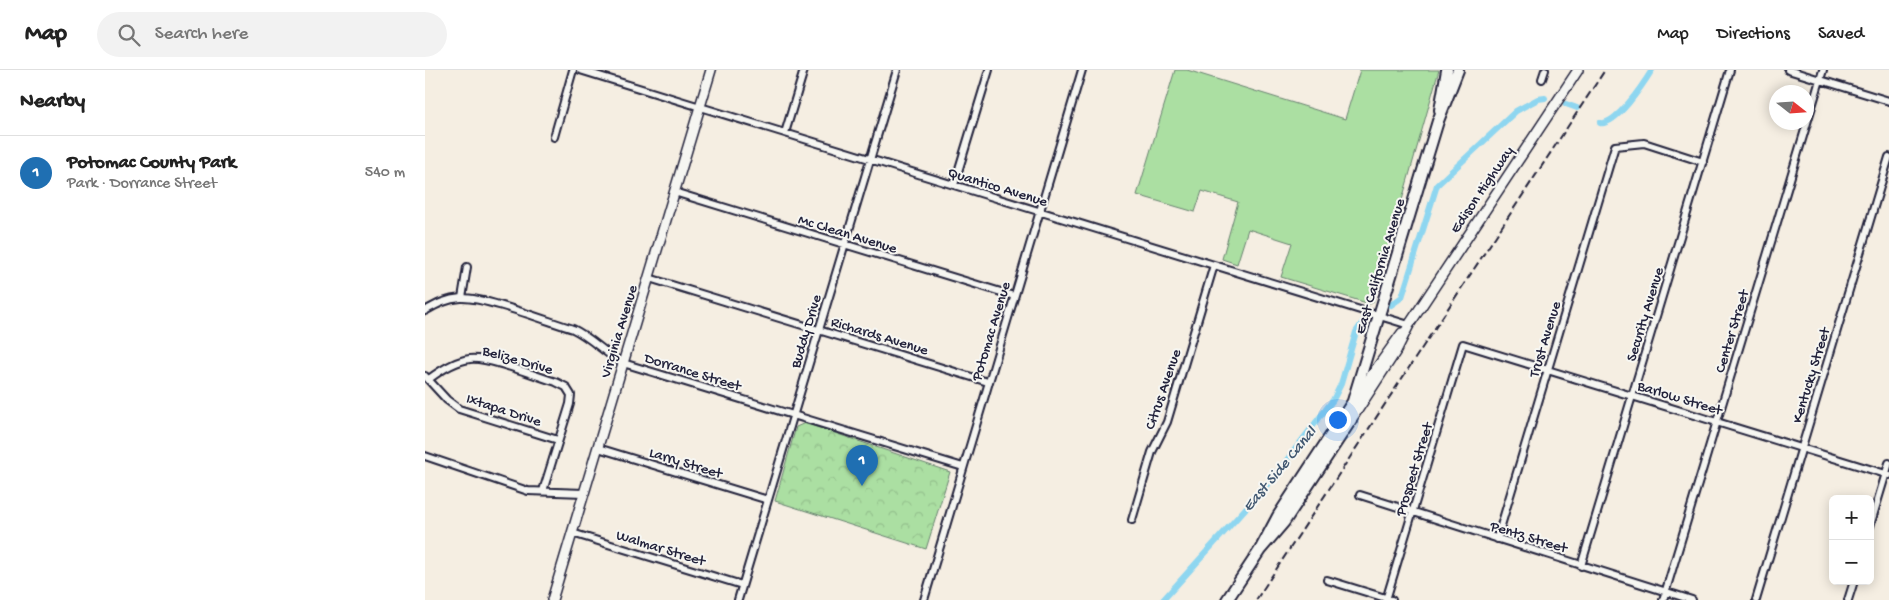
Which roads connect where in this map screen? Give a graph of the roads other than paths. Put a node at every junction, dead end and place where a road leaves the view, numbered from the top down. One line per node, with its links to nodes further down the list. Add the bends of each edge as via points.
1 (573, 70): 21 (street)
2 (580, 70): 18 (street, Quantico Avenue)
3 (711, 70): 18 (street, Virginia Avenue)
4 (804, 70): 20 (street)
5 (897, 70): 23 (street, Buddy Drive)
6 (989, 70): 25 (street)
7 (1082, 70): 27 (street, Potomac Avenue)
8 (1447, 70): 19 (main road, East California Avenue)
9 (1459, 70): 19 (main road, East California Avenue)
10 (1545, 70): 15 (street)
11 (1578, 70): 36 (street, Edison Highway)
12 (1730, 70): 24 (street, Security Avenue)
13 (1788, 70): 16 (street)
14 (1823, 70): 16 (street, Center Street)
15 (1542, 79)
16 (1820, 80): 17 (street); 47 (street, Center Street)
17 (1889, 101)
18 (700, 107): 20 (street, Quantico Avenue); 26 (street, Virginia Avenue)
19 (1439, 121): 35 (main road, East California Avenue)
20 (785, 133): 23 (street, Quantico Avenue)
21 (553, 137)
22 (1889, 157): 50 (street, Kentucky Street)
23 (869, 159): 25 (street, Quantico Avenue); 28 (street, Buddy Drive)
24 (1703, 162): 40 (street, Trust Avenue, via 1644,143 1615,146); 43 (street, Security Avenue)
25 (954, 186): 27 (street, Quantico Avenue)
26 (674, 192): 28 (street, Mc Clean Avenue); 31 (street, Virginia Avenue)
27 (1039, 212): 29 (street, Quantico Avenue); 32 (street, Potomac Avenue)
28 (844, 244): 32 (street, Mc Clean Avenue); 37 (street, Buddy Drive)
29 (1214, 266): 35 (street, Quantico Avenue); 61 (street, Citrus Avenue, via 1167,422 1152,452)
30 (467, 268): 33 (street)
31 (649, 278): 37 (street, Richards Avenue); 39 (street, Virginia Avenue)
32 (1014, 296): 42 (street, Potomac Avenue)
33 (462, 298): 34 (street, Dorrance Street, via 442,301); 39 (street, Dorrance Street, via 480,300 573,330 587,336 609,356)
34 (425, 311)
35 (1379, 316): 36 (street, Quantico Avenue); 44 (main road, East California Avenue)
36 (1409, 325): 44 (street, Edison Highway, via 1393,342); 46 (street, Edison Highway)
37 (819, 330): 42 (street, Richards Avenue); 45 (street, Buddy Drive)
38 (1463, 344): 40 (street, Barlow Street); 59 (street, Prospect Street)
39 (623, 363): 45 (street, Dorrance Street); 49 (street, Virginia Avenue)
40 (1548, 370): 43 (street, Barlow Street); 63 (street, Trust Avenue)
41 (427, 378): 48 (street, Ixtapa Drive, via 459,409); 48 (street, Belize Drive, via 472,359 556,382 571,395)
42 (988, 382): 53 (street, Potomac Avenue)
43 (1633, 396): 47 (street, Barlow Street); 65 (street, Security Avenue)
44 (1353, 400): 46 (main road, East California Avenue); 64 (main road, Edison Highway, via 1278,516)
45 (793, 415): 53 (street, Dorrance Street); 58 (street, Buddy Drive)
46 (1351, 420): 64 (main road, Edison Highway, via 1284,522)
47 (1717, 422): 50 (street, Barlow Street); 69 (street, Center Street)
48 (559, 440): 55 (street)
49 (598, 448): 56 (street, Virginia Avenue); 58 (street, Larry Street)
50 (1801, 448): 54 (street, Barlow Street); 77 (street, Kentucky Street)
51 (425, 456): 55 (street, via 528,491)
52 (1889, 463): 54 (street)
53 (963, 467): 73 (street, Potomac Avenue)
54 (1887, 475): 60 (street)
55 (543, 491): 56 (street)
56 (585, 493): 62 (street, Virginia Avenue)
57 (1360, 495): 59 (street, Pentz Street)
58 (768, 500): 67 (street, Buddy Drive)
59 (1413, 513): 63 (street, Pentz Street); 70 (street, Prospect Street)
60 (1874, 514)
61 (1132, 520)
62 (572, 533): 67 (street, Walmar Street); 71 (street, Virginia Avenue)
63 (1497, 539): 65 (street, Pentz Street)
64 (1260, 550): 74 (main road, Edison Highway)
65 (1581, 566): 69 (street, Pentz Street)
66 (1327, 580): 70 (street)
67 (742, 585): 72 (street, Buddy Drive)
68 (1853, 585): 78 (street)
69 (1666, 592): 75 (street, Center Street); 76 (street, Pentz Street)
70 (1388, 599)
71 (552, 600)
72 (737, 600)
73 (923, 600)
74 (1227, 600)
75 (1663, 600)
76 (1692, 600)
77 (1756, 600)
78 (1848, 600)

